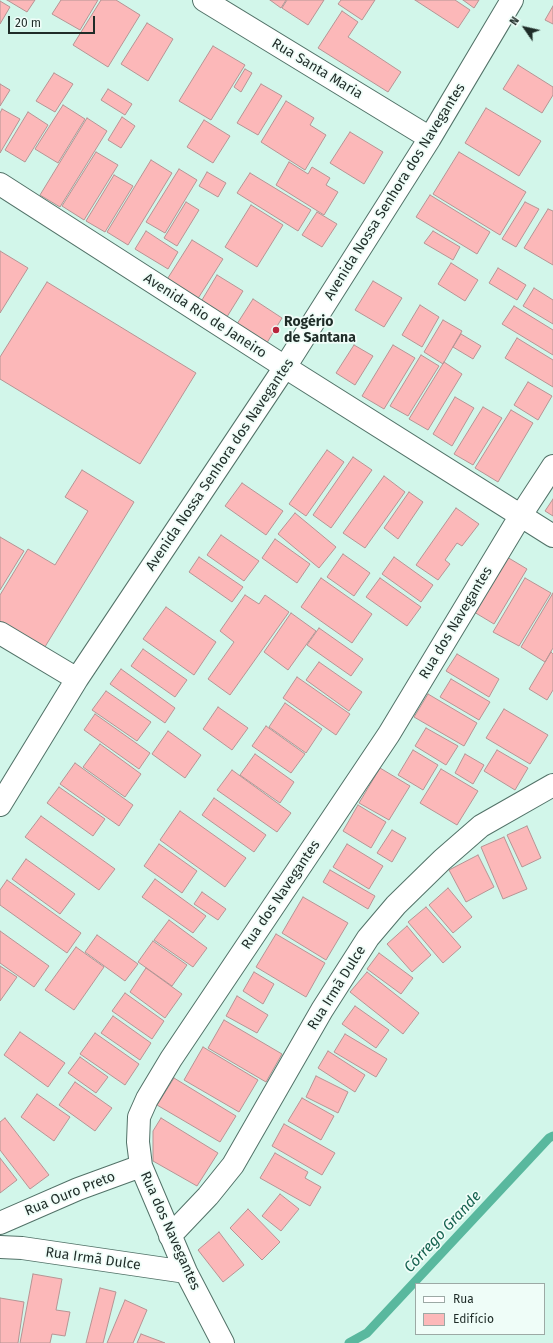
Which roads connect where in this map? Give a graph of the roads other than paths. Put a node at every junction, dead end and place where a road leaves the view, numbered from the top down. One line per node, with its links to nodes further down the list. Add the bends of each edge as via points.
1 (204, 0): 3 (street, Rua Santa Maria)
2 (512, 0): 3 (street, Avenida Nossa Senhora dos Navegantes)
3 (430, 138): 5 (street, Avenida Nossa Senhora dos Navegantes)
4 (0, 184): 5 (street, Avenida Rio de Janeiro)
5 (285, 367): 7 (street, Avenida Rio de Janeiro); 10 (street, Avenida Nossa Senhora dos Navegantes)
6 (553, 466): 7 (street, Rua dos Navegantes)
7 (521, 515): 8 (street, Avenida Rio de Janeiro); 13 (street, Rua dos Navegantes, via 389,734 146,1099 139,1117 138,1142)
8 (553, 536)
9 (0, 633): 10 (street)
10 (77, 679): 12 (street, Avenida Nossa Senhora dos Navegantes)
11 (553, 785): 15 (street, Rua Irmã Dulce, via 481,826 396,905 368,938 322,1010 233,1165)
12 (0, 805)
13 (141, 1166): 14 (street, Rua Ouro Preto, via 78,1189); 15 (street, Rua dos Navegantes)
14 (0, 1223)
15 (170, 1236): 17 (street, Rua dos Navegantes)
16 (0, 1247): 17 (street, Rua Irmã Dulce)
17 (186, 1272): 18 (street, Rua dos Navegantes)
18 (223, 1343)

